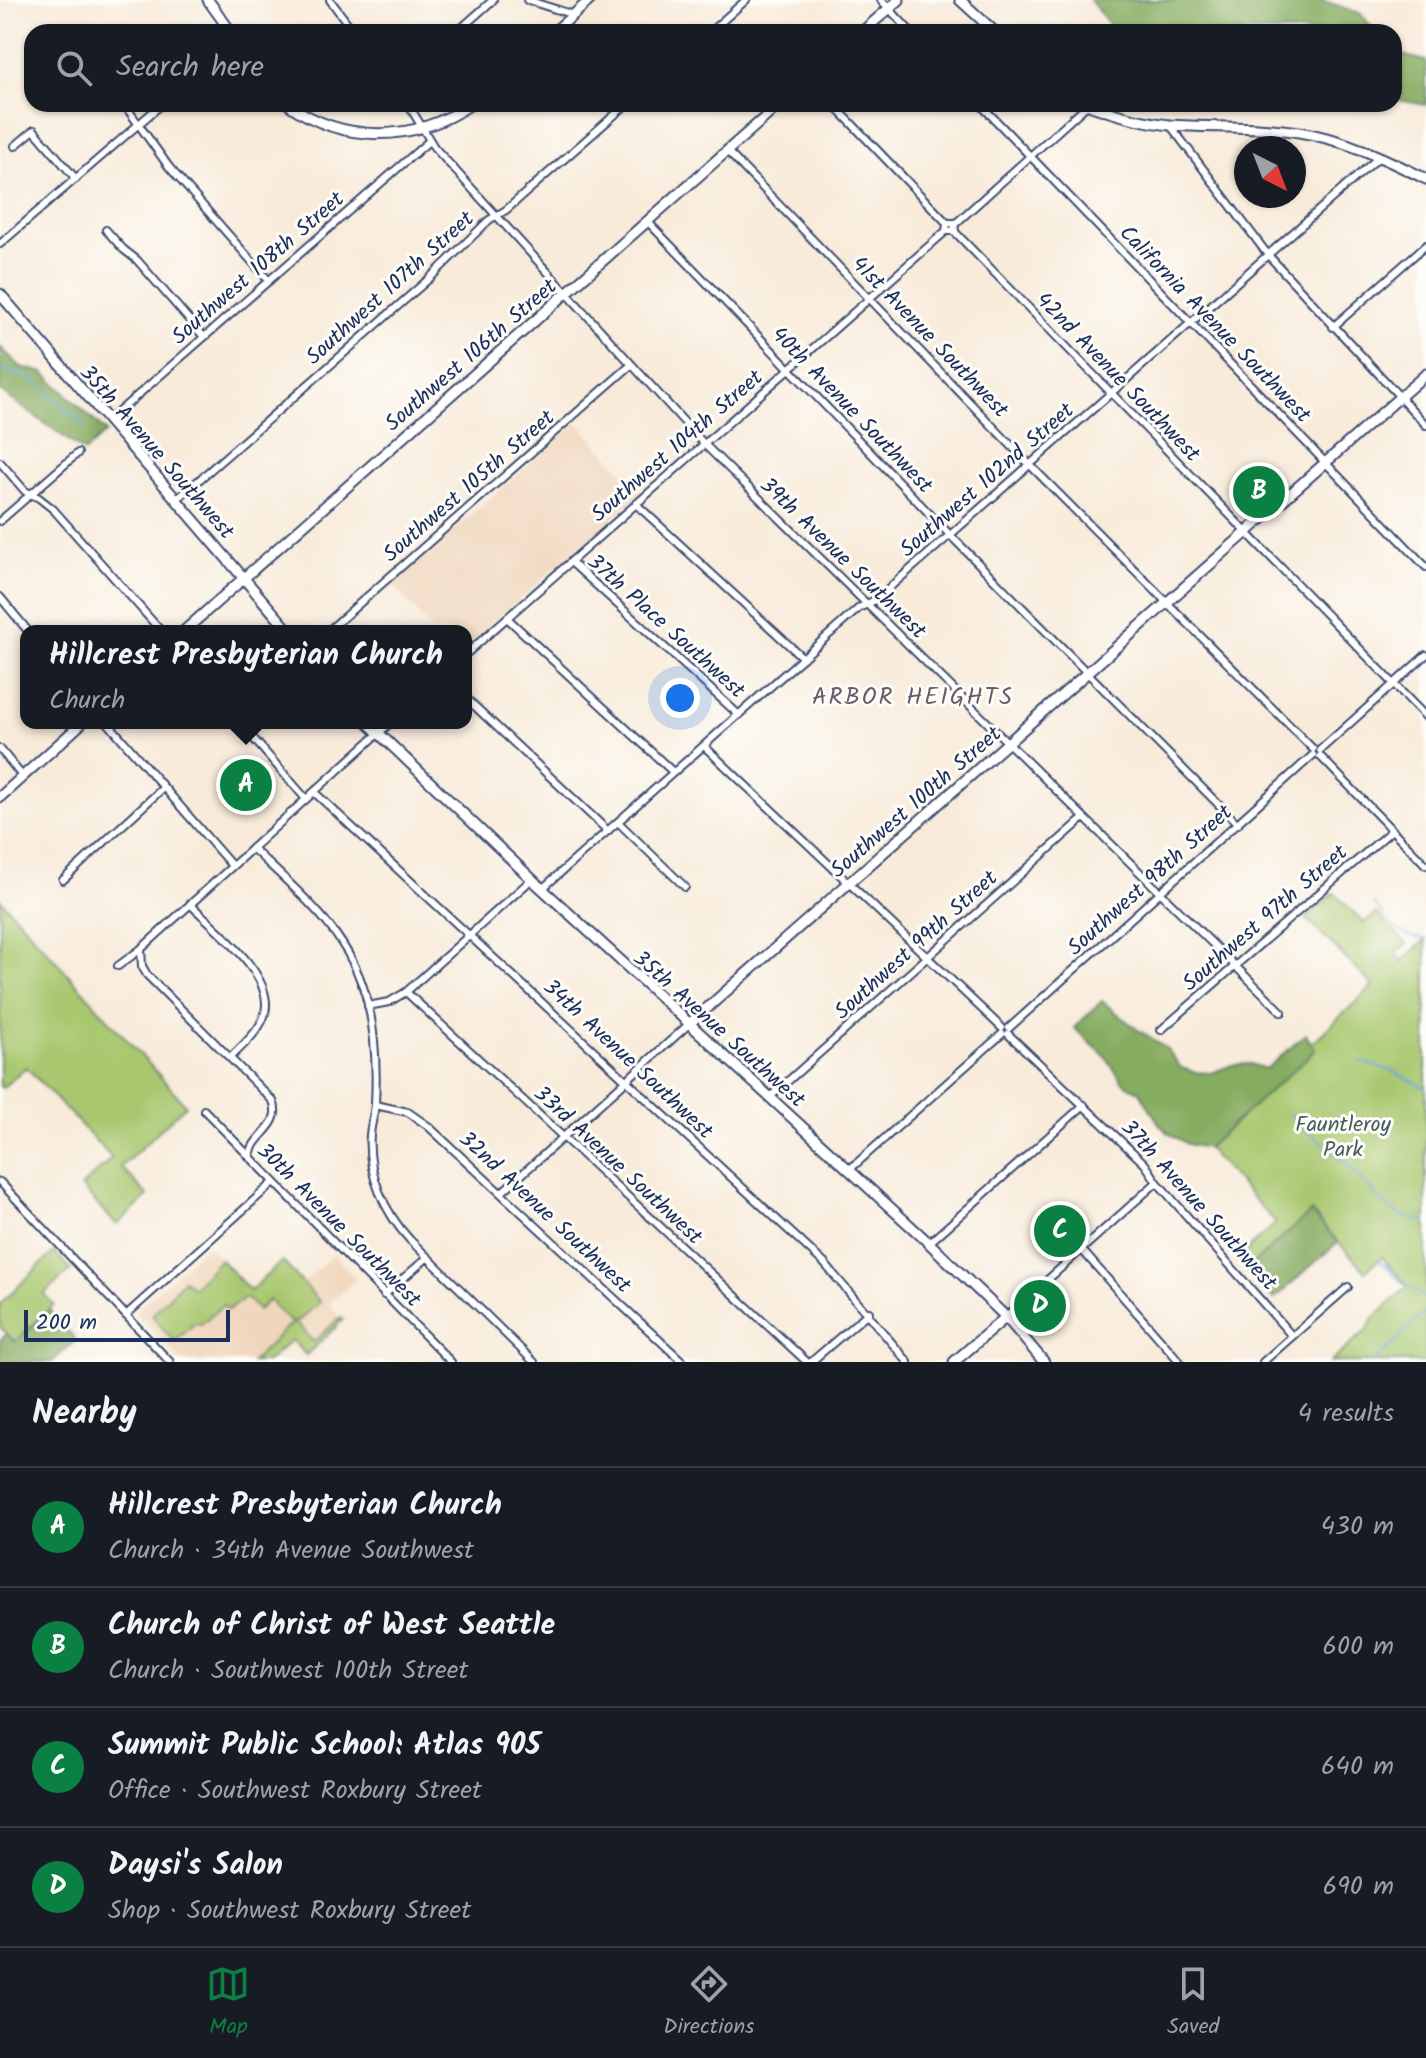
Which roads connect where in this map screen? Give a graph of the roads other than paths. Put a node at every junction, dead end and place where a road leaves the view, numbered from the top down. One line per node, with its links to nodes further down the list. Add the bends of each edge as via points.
1 (208, 0): 12 (street)
2 (330, 0): 13 (street)
3 (493, 0): 14 (street)
4 (527, 0): 11 (street)
5 (590, 0): 11 (street)
6 (746, 0): 16 (street)
7 (881, 0): 10 (street)
8 (899, 0): 10 (street)
9 (960, 0): 19 (street)
10 (889, 9): 17 (street); 18 (street)
11 (574, 15): 15 (street)
12 (225, 24)
13 (348, 24)
14 (466, 24)
15 (563, 24)
16 (719, 24)
17 (871, 24)
18 (903, 24)
19 (986, 24)
20 (129, 112): 31 (street)
21 (153, 112): 31 (street)
22 (300, 112): 33 (street, via 343,130 395,133)
23 (413, 112): 33 (street, 39th Avenue Southwest)
24 (455, 112): 33 (street)
25 (618, 112): 41 (street, Southwest 107th Street)
26 (771, 112): 36 (street, Southwest 106th Street)
27 (841, 112): 43 (street, 42nd Avenue Southwest)
28 (988, 112): 38 (street, California Avenue Southwest)
29 (1079, 112): 38 (street, Southwest 104th Street)
30 (1111, 112): 32 (street)
31 (138, 125): 39 (street); 48 (street)
32 (1170, 125): 37 (street, via 1300,132); 47 (street)
33 (424, 128): 34 (street, 39th Avenue Southwest)
34 (429, 141): 41 (street, 39th Avenue Southwest); 48 (street, Southwest 108th Street)
35 (15, 146): 39 (street, via 34,130)
36 (727, 151): 42 (street, Southwest 106th Street); 51 (street, 41st Avenue Southwest)
37 (1379, 156): 40 (street); 47 (street, Southwest 102nd Street)
38 (1031, 157): 43 (street, Southwest 104th Street); 52 (street, California Avenue Southwest)
39 (76, 179): 45 (street)
40 (1426, 179)
41 (495, 216): 50 (street, 39th Avenue Southwest); 68 (street, Southwest 107th Street)
42 (648, 222): 50 (street, Southwest 106th Street); 56 (street, 40th Avenue Southwest)
43 (951, 227): 51 (street, Southwest 104th Street); 58 (street, 42nd Avenue Southwest)
44 (106, 230): 54 (street)
45 (0, 244)
46 (1426, 245): 53 (street)
47 (1268, 255): 52 (street, Southwest 102nd Street); 53 (street)
48 (269, 281): 54 (street, Southwest 108th Street)
49 (0, 294): 60 (street, 35th Avenue Southwest)
50 (566, 294): 55 (street, 39th Avenue Southwest); 75 (street, Southwest 106th Street)
51 (870, 298): 56 (street, Southwest 104th Street); 66 (street, 41st Avenue Southwest)
52 (1192, 323): 58 (street, Southwest 102nd Street); 65 (street, California Avenue Southwest)
53 (1333, 327): 59 (street)
54 (204, 337): 60 (street, Southwest 108th Street)
55 (631, 365): 62 (street, 39th Avenue Southwest); 84 (street, Southwest 105th Street)
56 (790, 370): 62 (street, Southwest 104th Street); 72 (street, 40th Avenue Southwest)
57 (1426, 374): 59 (street, Southwest 100th Street)
58 (1111, 393): 66 (street, Southwest 102nd Street); 71 (street, 42nd Avenue Southwest)
59 (1399, 397): 61 (street); 65 (street, Southwest 100th Street)
60 (108, 421): 68 (street, 35th Avenue Southwest)
61 (1426, 425)
62 (705, 445): 69 (street, Southwest 104th Street); 78 (street, 39th Avenue Southwest)
63 (78, 453): 67 (street)
64 (0, 462): 67 (street)
65 (1326, 462): 71 (street, Southwest 100th Street); 74 (street, California Avenue Southwest)
66 (1030, 465): 72 (street, Southwest 102nd Street); 77 (street, 41st Avenue Southwest)
67 (31, 494): 70 (street); 81 (street, via 53,509)
68 (176, 500): 75 (street, 35th Avenue Southwest)
69 (636, 504): 73 (street, Southwest 104th Street); 87 (street)
70 (0, 521)
71 (1246, 531): 77 (street, Southwest 100th Street); 89 (street, 42nd Avenue Southwest)
72 (950, 535): 78 (street, Southwest 102nd Street); 88 (street, 40th Avenue Southwest)
73 (571, 562): 79 (street, Southwest 104th Street); 91 (street, 37th Place Southwest)
74 (1426, 567)
75 (243, 578): 82 (street, Southwest 106th Street); 83 (street, 35th Avenue Southwest)
76 (0, 597): 80 (street)
77 (1166, 602): 88 (street, Southwest 100th Street); 102 (street, 41st Avenue Southwest)
78 (867, 605): 87 (street, Southwest 102nd Street); 99 (street, 39th Avenue Southwest)
79 (507, 618): 85 (street, Southwest 104th Street); 103 (street)
80 (23, 625)
81 (156, 625)
82 (191, 625)
83 (284, 625)
84 (335, 625)
85 (472, 649)
86 (1426, 655): 89 (street, Southwest 98th Street)
87 (803, 658): 91 (street, Southwest 102nd Street)
88 (1086, 673): 99 (street, Southwest 100th Street); 111 (street, 40th Avenue Southwest)
89 (1394, 683): 92 (street, 42nd Avenue Southwest); 102 (street, Southwest 98th Street)
90 (472, 704): 113 (street)
91 (739, 715): 100 (street, Southwest 102nd Street)
92 (1426, 717)
93 (75, 729): 104 (street)
94 (113, 729): 105 (street)
95 (245, 729): 108 (street)
96 (373, 729): 98 (street, 35th Avenue Southwest)
97 (383, 729): 98 (street)
98 (378, 734): 106 (street); 117 (street, 35th Avenue Southwest)
99 (1009, 743): 109 (street, 39th Avenue Southwest); 119 (street, Southwest 100th Street)
100 (704, 746): 103 (street, Southwest 102nd Street); 119 (street, 37th Avenue Southwest)
101 (0, 749): 104 (street)
102 (1317, 752): 111 (street, Southwest 98th Street); 112 (street, 41st Avenue Southwest)
103 (673, 772): 110 (street, Southwest 102nd Street)
104 (23, 777): 107 (street)
105 (163, 788): 116 (street); 118 (street)
106 (314, 792): 108 (street); 124 (street, 34th Avenue Southwest)
107 (0, 797)
108 (306, 799): 114 (street)
109 (1084, 818): 122 (street, 39th Avenue Southwest); 126 (street, Southwest 99th Street)
110 (618, 822): 113 (street, Southwest 102nd Street); 120 (street)
111 (1238, 824): 122 (street, Southwest 98th Street)
112 (1392, 830): 115 (street, 41st Avenue Southwest); 128 (street, Southwest 97th Street)
113 (608, 831): 121 (street, Southwest 102nd Street)
114 (252, 848): 116 (street); 130 (street, via 330,924 356,967)
115 (1426, 865)
116 (232, 866): 123 (street)
117 (532, 879): 121 (street, 35th Avenue Southwest); 124 (street)
118 (63, 880)
119 (848, 883): 126 (street, 37th Avenue Southwest); 132 (street, Southwest 100th Street)
120 (685, 887)
121 (542, 889): 132 (street, 35th Avenue Southwest)
122 (1160, 893): 128 (street, 39th Avenue Southwest); 134 (street, Southwest 98th Street)
123 (190, 904): 125 (street); 135 (street, via 257,973 266,1002 263,1020)
124 (469, 935): 129 (street); 136 (street, 34th Avenue Southwest)
125 (141, 949): 127 (street); 135 (street, via 147,975)
126 (927, 957): 134 (street, 37th Avenue Southwest); 137 (street, Southwest 99th Street)
127 (118, 966)
128 (1235, 966): 131 (street, 39th Avenue Southwest); 133 (street, Southwest 97th Street)
129 (406, 992): 130 (street); 141 (street, 33rd Avenue Southwest)
130 (368, 1006): 138 (street)
131 (1282, 1012)
132 (689, 1024): 136 (street, Southwest 100th Street); 137 (street, 35th Avenue Southwest)
133 (1161, 1030)
134 (1005, 1031): 139 (street, 37th Avenue Southwest); 143 (street, Southwest 98th Street)
135 (231, 1057): 142 (street, via 276,1108 273,1122 250,1149)
136 (627, 1080): 141 (street, Southwest 100th Street); 153 (street, 34th Avenue Southwest, via 824,1263)
137 (770, 1097): 143 (street, 35th Avenue Southwest)
138 (375, 1105): 147 (street, 32nd Avenue Southwest, via 416,1117); 150 (street, via 370,1160 380,1193 393,1219)
139 (1084, 1105): 145 (street, 37th Avenue Southwest); 148 (street)
140 (204, 1110): 142 (street, 30th Avenue Southwest)
141 (564, 1136): 147 (street, Southwest 100th Street); 161 (street, 33rd Avenue Southwest)
142 (250, 1159): 146 (street, 30th Avenue Southwest)
143 (849, 1170): 148 (street, 35th Avenue Southwest)
144 (0, 1182): 154 (street)
145 (1157, 1182): 149 (street); 156 (street, 37th Avenue Southwest)
146 (273, 1183): 152 (street, 30th Avenue Southwest); 154 (street)
147 (501, 1193): 160 (street, 32nd Avenue Southwest)
148 (929, 1243): 155 (street, 35th Avenue Southwest)
149 (1082, 1250): 155 (street); 165 (street)
150 (428, 1257): 152 (street); 159 (street)
151 (1348, 1287): 156 (street)
152 (384, 1295): 158 (street, 30th Avenue Southwest)
153 (869, 1312): 161 (street); 162 (street, 34th Avenue Southwest)
154 (126, 1315): 157 (street)
155 (1006, 1317): 163 (street); 164 (street, 35th Avenue Southwest)
156 (1292, 1336): 166 (street)
157 (170, 1362)
158 (451, 1362)
159 (534, 1362)
160 (683, 1362)
161 (809, 1362)
162 (908, 1362)
163 (954, 1362)
164 (1044, 1362)
165 (1180, 1362)
166 (1263, 1362)

